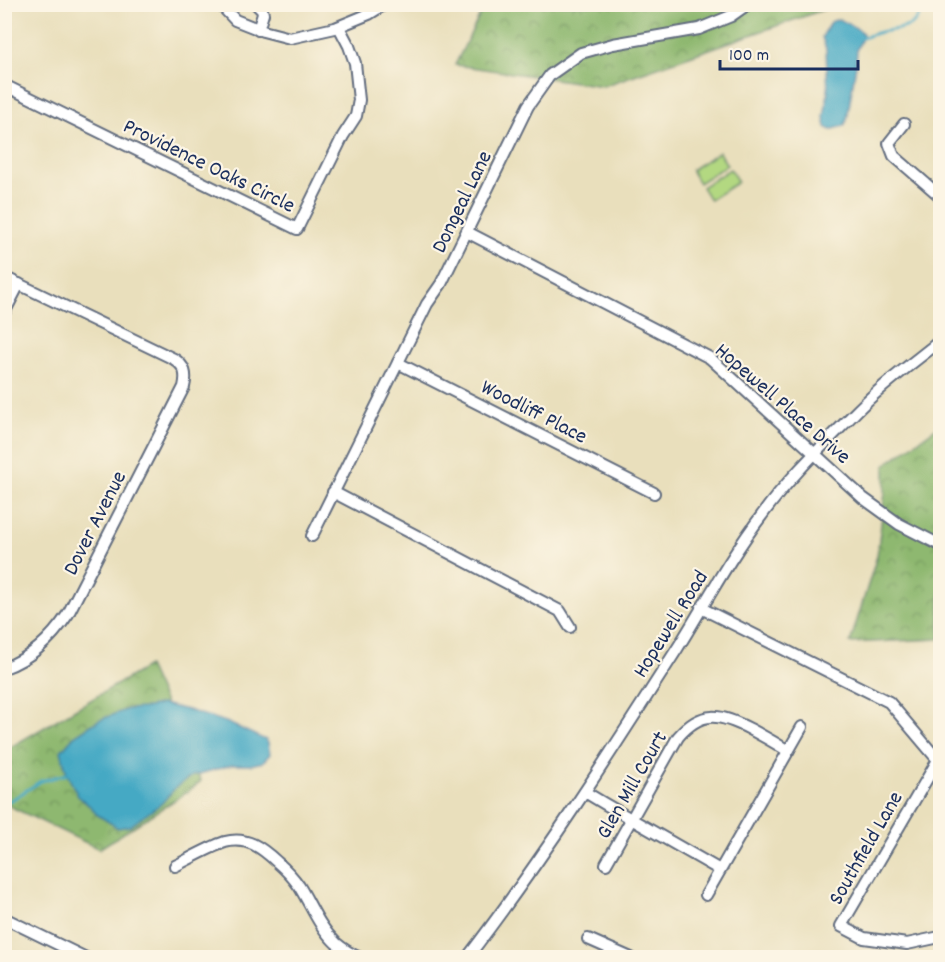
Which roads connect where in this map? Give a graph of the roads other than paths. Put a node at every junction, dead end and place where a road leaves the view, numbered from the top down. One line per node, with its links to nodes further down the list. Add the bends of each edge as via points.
1 (220, 4): 6 (street, via 235,20)
2 (256, 4): 6 (street, via 263,14)
3 (385, 4): 5 (street)
4 (748, 4): 10 (street, Dongeal Lane, via 699,29 581,52 549,75 528,106)
5 (339, 27): 6 (street, via 290,38); 7 (street, Providence Oaks Circle, via 355,63 359,99 356,116 297,229)
6 (258, 30)
7 (4, 85)
8 (904, 124): 9 (street, via 890,143 894,156)
9 (940, 196)
10 (467, 232): 15 (street, Dongeal Lane); 16 (street, Hopewell Place Drive, via 710,358)
11 (4, 277): 12 (street)
12 (19, 284): 13 (street); 23 (street, Dover Avenue, via 174,358 181,363 186,379 68,614 45,643)
13 (4, 313)
14 (940, 341): 16 (street, Hopewell Road, via 877,392)
15 (398, 363): 17 (street, Dongeal Lane); 18 (street, Woodliff Place)
16 (814, 453): 20 (street, Hopewell Place Drive, via 863,498 899,524); 21 (street, Hopewell Road, via 762,514)
17 (333, 492): 19 (street, Dongeal Lane); 22 (street, via 560,611)
18 (654, 493)
19 (312, 536)
20 (940, 545)
21 (701, 608): 26 (street, Southfield Lane, via 889,702); 27 (street, Hopewell Road)
22 (570, 627)
23 (4, 668)
24 (802, 727): 25 (street)
25 (788, 751): 28 (street, Glen Mill Court, via 731,720 718,716 704,718 678,737); 31 (street)
26 (939, 760): 36 (street, Southfield Lane, via 841,926 864,938)
27 (585, 792): 28 (street); 39 (street, Hopewell Road)
28 (631, 819): 29 (street, Glen Mill Court); 31 (street)
29 (606, 864)
30 (175, 866): 38 (street, via 225,842 252,843 289,873 336,942)
31 (720, 870): 32 (street)
32 (706, 895)
33 (4, 918): 37 (street)
34 (940, 937): 36 (street, Southfield Lane)
35 (588, 939): 40 (street)
36 (907, 944): 41 (street)
37 (86, 957)
38 (360, 957)
39 (467, 957)
40 (631, 957)
41 (907, 957)

